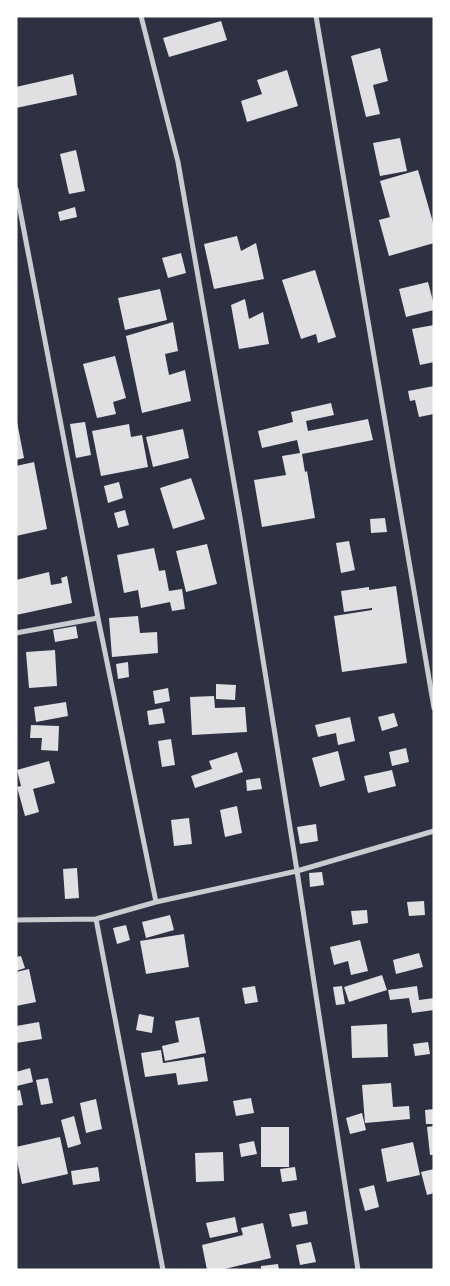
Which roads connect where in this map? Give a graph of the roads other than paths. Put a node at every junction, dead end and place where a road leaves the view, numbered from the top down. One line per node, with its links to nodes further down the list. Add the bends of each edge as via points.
1 (141, 16): 8 (street, via 178,162)
2 (316, 16): 6 (street)
3 (16, 189): 4 (street)
4 (98, 618): 5 (street); 9 (street)
5 (16, 633)
6 (434, 708)
7 (434, 831): 8 (street)
8 (297, 870): 9 (street); 13 (street)
9 (156, 902): 10 (street)
10 (96, 919): 11 (street); 12 (street)
11 (16, 920)
12 (164, 1270)
13 (358, 1270)

